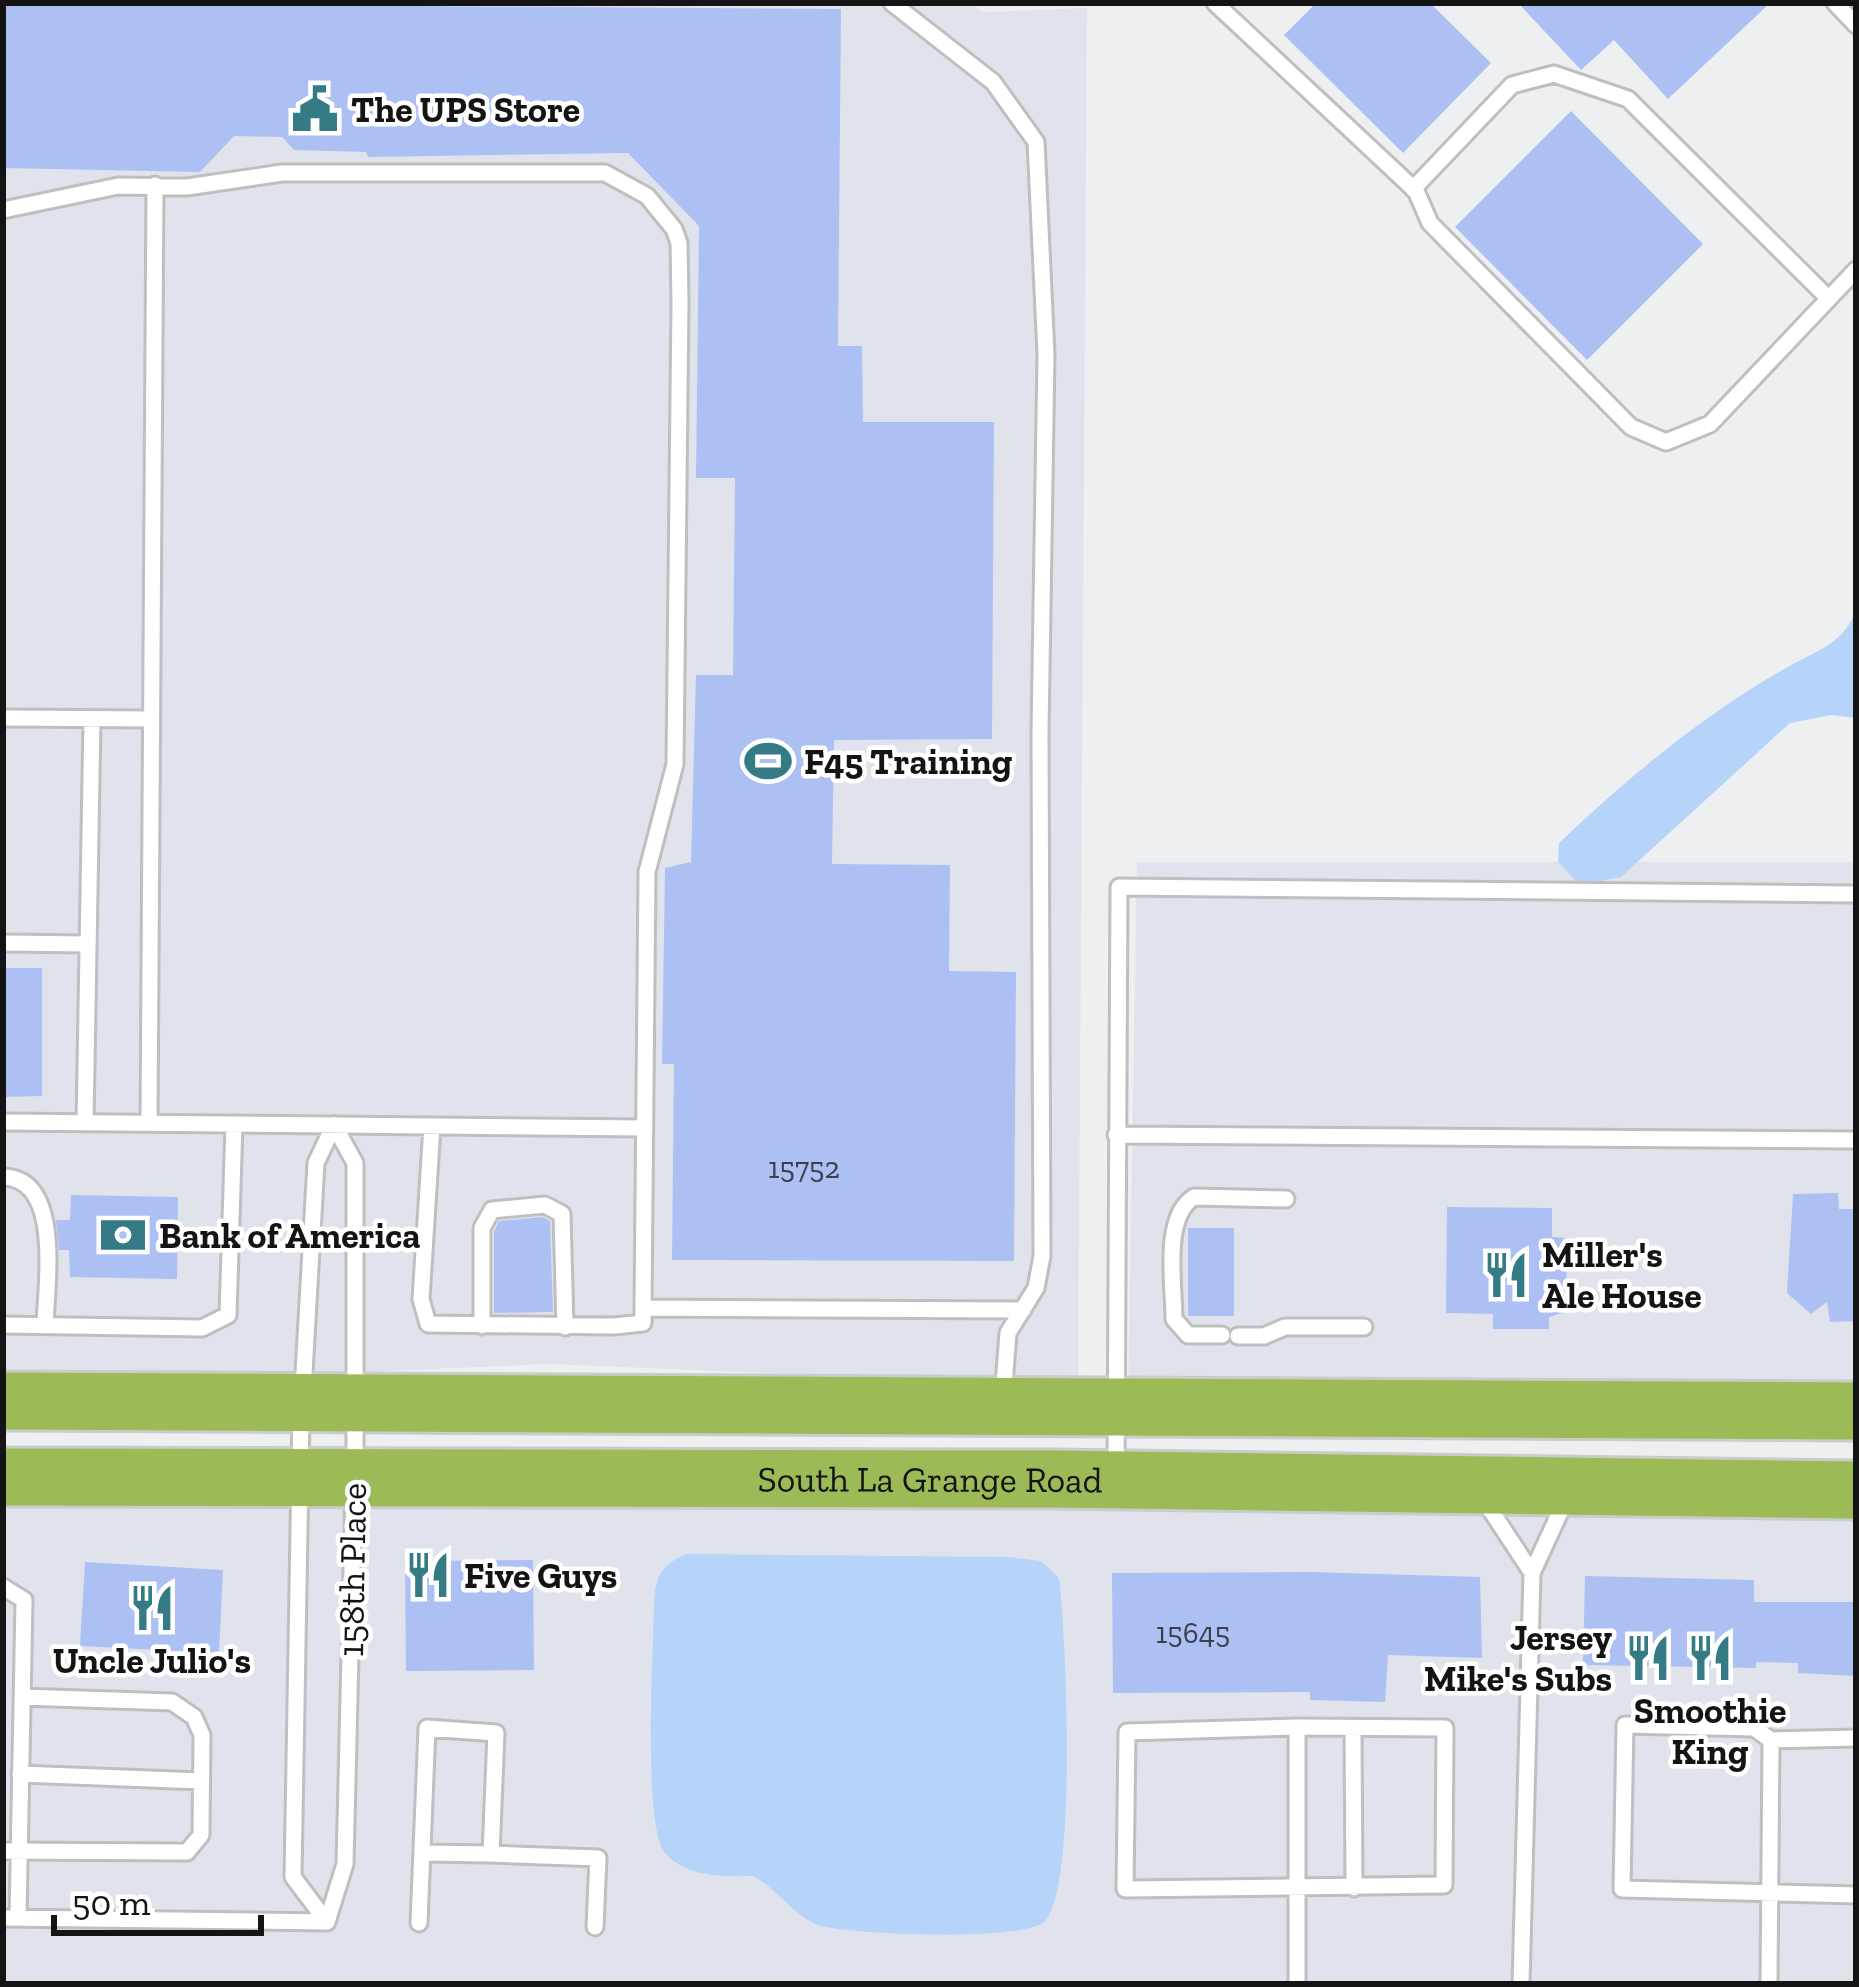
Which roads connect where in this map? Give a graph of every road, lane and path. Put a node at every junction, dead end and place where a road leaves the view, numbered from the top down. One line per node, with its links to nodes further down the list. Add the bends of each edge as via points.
1 (892, 3): 28 (lane, via 992,82 1036,142 1046,354 1042,1256)
2 (1215, 3): 6 (lane)
3 (1835, 3): 4 (lane)
4 (1856, 26)
5 (155, 185): 7 (lane, via 118,185); 12 (lane); 22 (lane, via 322,172 605,173 646,196 674,229 675,764 646,872)
6 (1413, 188): 9 (lane, via 1512,85 1554,74 1628,99); 9 (lane, via 1430,223 1631,427 1666,442 1710,424)
7 (3, 210)
8 (1856, 270): 9 (lane)
9 (1828, 298)
10 (3, 718): 11 (lane)
11 (92, 718): 12 (lane); 15 (lane)
12 (151, 719): 18 (lane)
13 (1856, 894): 23 (lane, via 1119,887)
14 (3, 944): 15 (lane)
15 (88, 944): 17 (lane)
16 (3, 1122): 17 (lane)
17 (85, 1123): 18 (lane)
18 (149, 1124): 19 (lane)
19 (234, 1124): 20 (lane); 30 (lane, via 228,1315 202,1328)
20 (334, 1125): 21 (lane); 35 (lane, 158th Place, via 316,1163); 35 (lane, 158th Place, via 356,1163)
21 (432, 1126): 22 (lane); 31 (lane, via 421,1299 428,1324)
22 (645, 1127): 27 (lane)
23 (1116, 1135): 24 (lane); 37 (lane)
24 (1856, 1140)
25 (3, 1178): 30 (lane, via 34,1191 47,1218)
26 (1286, 1199): 33 (lane, via 1193,1197 1181,1205 1174,1319 1188,1335)
27 (643, 1308): 28 (lane); 32 (lane, via 643,1323)
28 (1023, 1310): 36 (lane, via 1008,1334)
29 (3, 1325): 30 (lane)
30 (45, 1325)
31 (482, 1326): 32 (lane); 32 (lane, via 482,1228 492,1210 545,1205 562,1214)
32 (565, 1327)
33 (1364, 1327)
34 (3, 1401): 35 (highway, South La Grange Road)
35 (330, 1401): 36 (highway, South La Grange Road); 40 (lane, 158th Place); 40 (lane, 158th Place)
36 (1003, 1407): 37 (highway, South La Grange Road)
37 (1116, 1410): 38 (highway, South La Grange Road); 41 (lane)
38 (1856, 1411)
39 (3, 1478): 40 (highway, South La Grange Road)
40 (327, 1479): 41 (highway, South La Grange Road); 62 (lane, 158th Place, via 345,1864); 62 (lane, 158th Place, via 293,1877)
41 (1116, 1480): 42 (highway, South La Grange Road)
42 (1474, 1485): 43 (highway, South La Grange Road); 45 (lane)
43 (1572, 1486): 44 (highway, South La Grange Road); 45 (lane)
44 (1856, 1490)
45 (1532, 1573): 66 (lane)
46 (3, 1587): 47 (lane, via 24,1600)
47 (22, 1697): 52 (lane); 53 (lane, via 172,1702 202,1735)
48 (1297, 1727): 49 (lane); 58 (lane); 58 (lane, via 1127,1732 1126,1777 1125,1889)
49 (1353, 1728): 57 (lane); 57 (lane, via 1445,1728 1444,1885)
50 (1856, 1738): 51 (lane)
51 (1771, 1740): 59 (lane); 59 (lane, via 1754,1728 1625,1725 1622,1888)
52 (20, 1774): 53 (lane); 54 (lane)
53 (201, 1781): 54 (lane, via 201,1835 187,1852)
54 (11, 1851): 61 (lane)
55 (422, 1853): 56 (lane); 56 (lane, via 427,1728 496,1733); 63 (lane)
56 (491, 1854): 64 (lane, via 598,1858)
57 (1354, 1888): 58 (lane)
58 (1295, 1890): 65 (lane)
59 (1770, 1893): 60 (lane); 67 (lane)
60 (1856, 1895)
61 (10, 1918): 62 (lane)
62 (327, 1922)
63 (419, 1923)
64 (595, 1927)
65 (1297, 1984)
66 (1521, 1984)
67 (1769, 1984)

